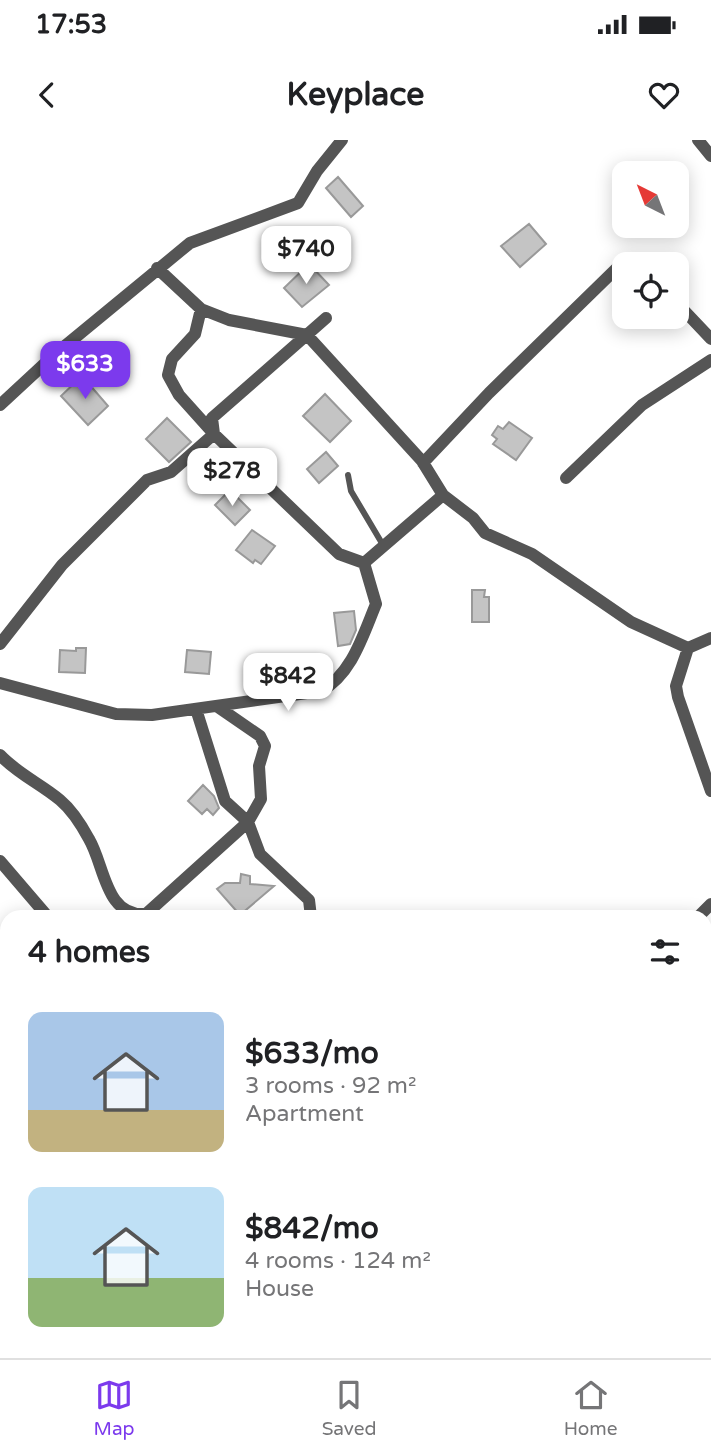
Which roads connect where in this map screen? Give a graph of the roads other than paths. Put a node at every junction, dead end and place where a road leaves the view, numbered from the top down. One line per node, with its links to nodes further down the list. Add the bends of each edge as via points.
1 (342, 140): 4 (street, via 298,203 190,243)
2 (698, 140): 3 (street)
3 (711, 156)
4 (157, 268): 6 (street); 12 (street)
5 (612, 273): 14 (street)
6 (201, 309): 9 (street, via 229,320); 13 (street, via 195,334 172,359 168,375 179,395)
7 (689, 316): 10 (street)
8 (326, 318): 9 (street)
9 (307, 335): 13 (street, via 212,418); 14 (street)
10 (711, 339)
11 (711, 360): 16 (street, via 642,405)
12 (0, 405)
13 (214, 434): 19 (street, via 339,554); 21 (street, via 171,472 147,480 61,565)
14 (423, 463): 17 (street)
15 (348, 475): 18 (lane, via 351,491)
16 (566, 478)
17 (443, 495): 18 (street); 22 (street, via 485,533 532,554 631,622)
18 (384, 547): 19 (street)
19 (364, 563): 24 (street, via 376,604 337,679 321,691)
20 (711, 638): 22 (street)
21 (0, 644)
22 (688, 648): 27 (street, via 677,696)
23 (0, 683): 25 (street, via 116,714)
24 (218, 707): 25 (street); 28 (street, via 248,725 265,747 259,766 261,799)
25 (196, 709): 28 (street, via 225,801)
26 (0, 755): 31 (street, via 61,801 91,842 116,903)
27 (711, 790)
28 (248, 822): 32 (street); 33 (street, via 260,854 309,900)
29 (0, 861): 30 (street)
30 (42, 910)
31 (129, 910)
32 (152, 910)
33 (310, 910)

